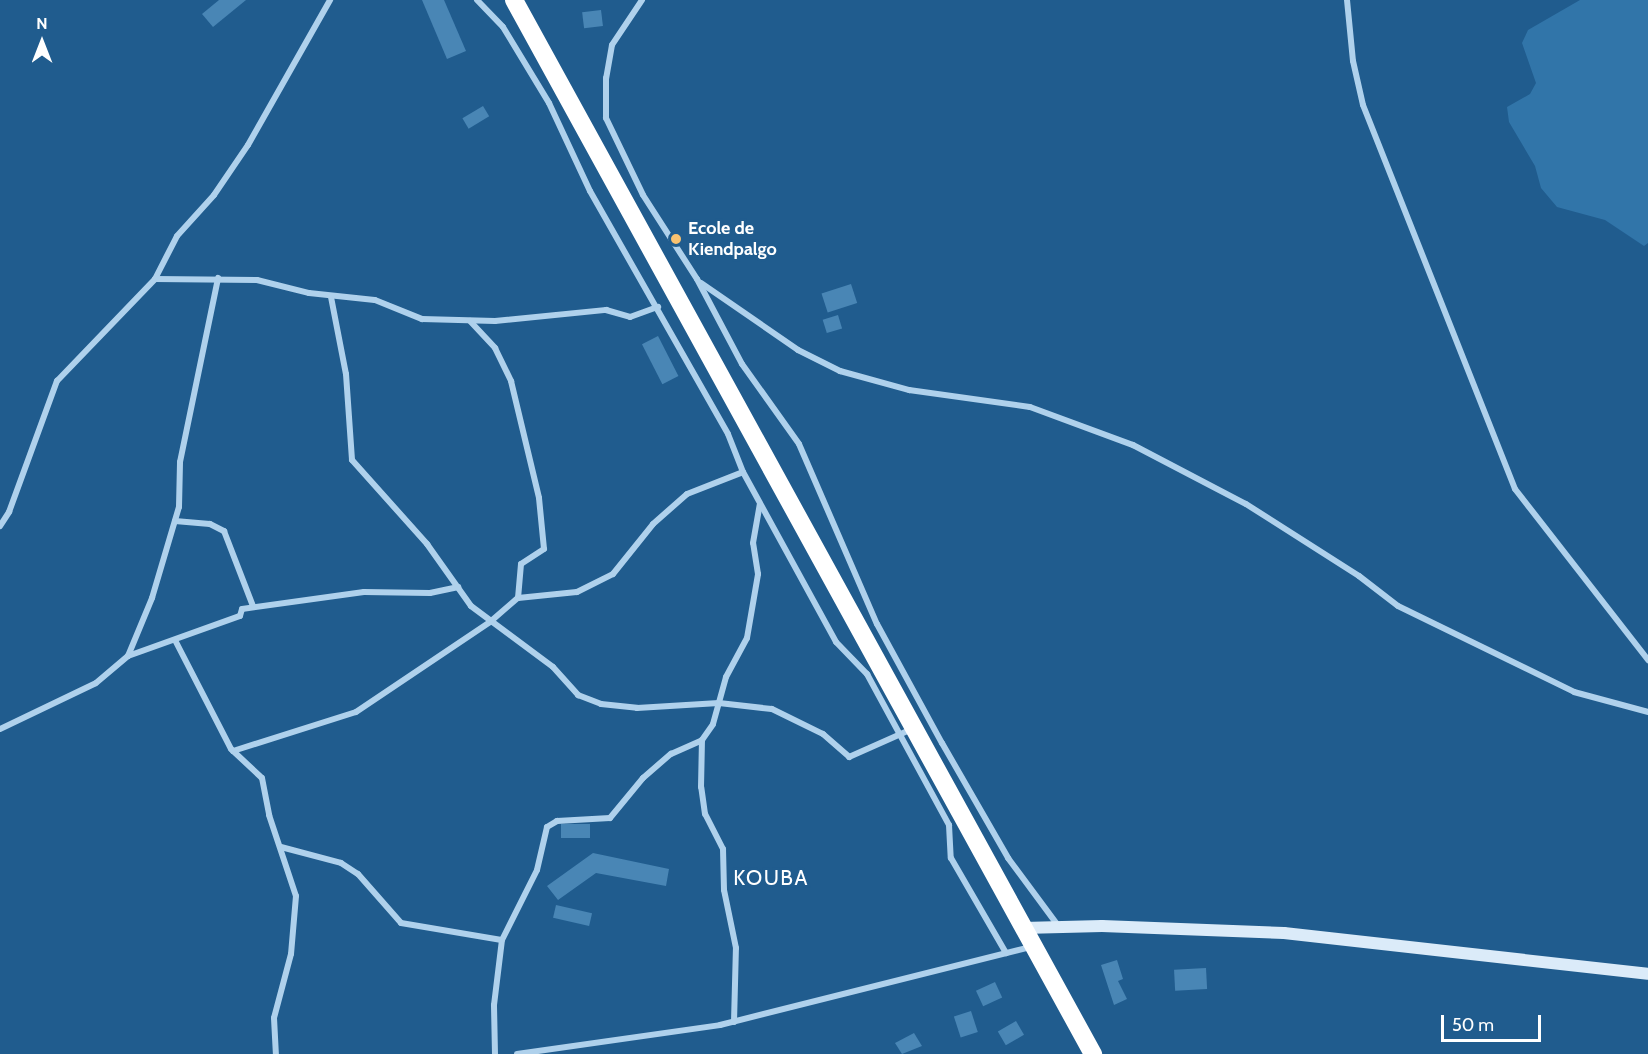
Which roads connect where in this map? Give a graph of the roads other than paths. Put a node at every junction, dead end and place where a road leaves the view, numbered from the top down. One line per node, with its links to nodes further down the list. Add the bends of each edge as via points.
1 (330, 0): 7 (street, via 248,145 214,195 177,236)
2 (477, 0): 10 (street, via 502,27 549,103 590,191)
3 (514, 0): 26 (highway)
4 (642, 0): 8 (street, via 612,45 606,78 606,118 643,195)
5 (1347, 0): 22 (street, via 1353,61 1363,105 1515,489)
6 (218, 278): 7 (street); 9 (street, via 257,280); 14 (street, via 180,462)
7 (156, 279): 15 (street, via 57,381 9,512)
8 (697, 279): 24 (street, via 798,350 840,371 897,388 1030,407 1133,445 1246,504 1359,576 1398,606 1574,692); 30 (street, via 742,364 799,444 877,624 942,743 1008,858)
9 (331, 297): 11 (street, via 375,300 422,319); 16 (street, via 346,374 352,460 427,544)
10 (658, 307): 11 (street, via 630,316 606,310); 12 (street, via 729,434)
11 (470, 321): 17 (street, via 495,348 511,381 539,498 544,549 521,564)
12 (743, 472): 13 (street); 17 (street, via 687,494 653,524 613,574 577,592)
13 (760, 505): 23 (street, via 753,543 758,574 747,638 726,677); 26 (street, via 836,642 867,674)
14 (175, 521): 18 (street, via 210,524 224,531); 21 (street, via 152,598)
15 (0, 526)
16 (458, 587): 18 (street, via 430,593 364,592); 19 (street, via 471,606)
17 (518, 598): 19 (street)
18 (253, 606): 20 (street, via 242,609 240,616)
19 (490, 622): 23 (street, via 504,628 553,667 578,695 594,701 637,708); 28 (street, via 356,712)
20 (176, 642): 21 (street); 28 (street)
21 (128, 656): 25 (street, via 96,683)
22 (1648, 660)
23 (719, 703): 26 (street, via 772,709 823,734 849,757); 27 (street, via 713,724)
24 (1648, 712)
25 (0, 729)
26 (907, 732): 31 (highway); 34 (street, via 949,825 951,858)
27 (702, 740): 32 (street, via 671,754 643,778 610,818 556,821 548,828 537,870); 36 (street, via 705,814 723,849 724,890 736,948)
28 (233, 751): 29 (street, via 262,778)
29 (281, 847): 32 (street, via 341,863 358,874 401,923); 37 (street, via 296,896 291,954 274,1018)
30 (1059, 927): 31 (street); 35 (street, via 1284,933)
31 (1023, 928): 33 (highway)
32 (502, 940): 38 (street, via 494,1005)
33 (1034, 946): 34 (street); 40 (highway)
34 (1006, 953): 36 (street)
35 (1648, 974)
36 (734, 1022): 39 (street)
37 (276, 1054)
38 (495, 1054)
39 (517, 1054)
40 (1093, 1054)

